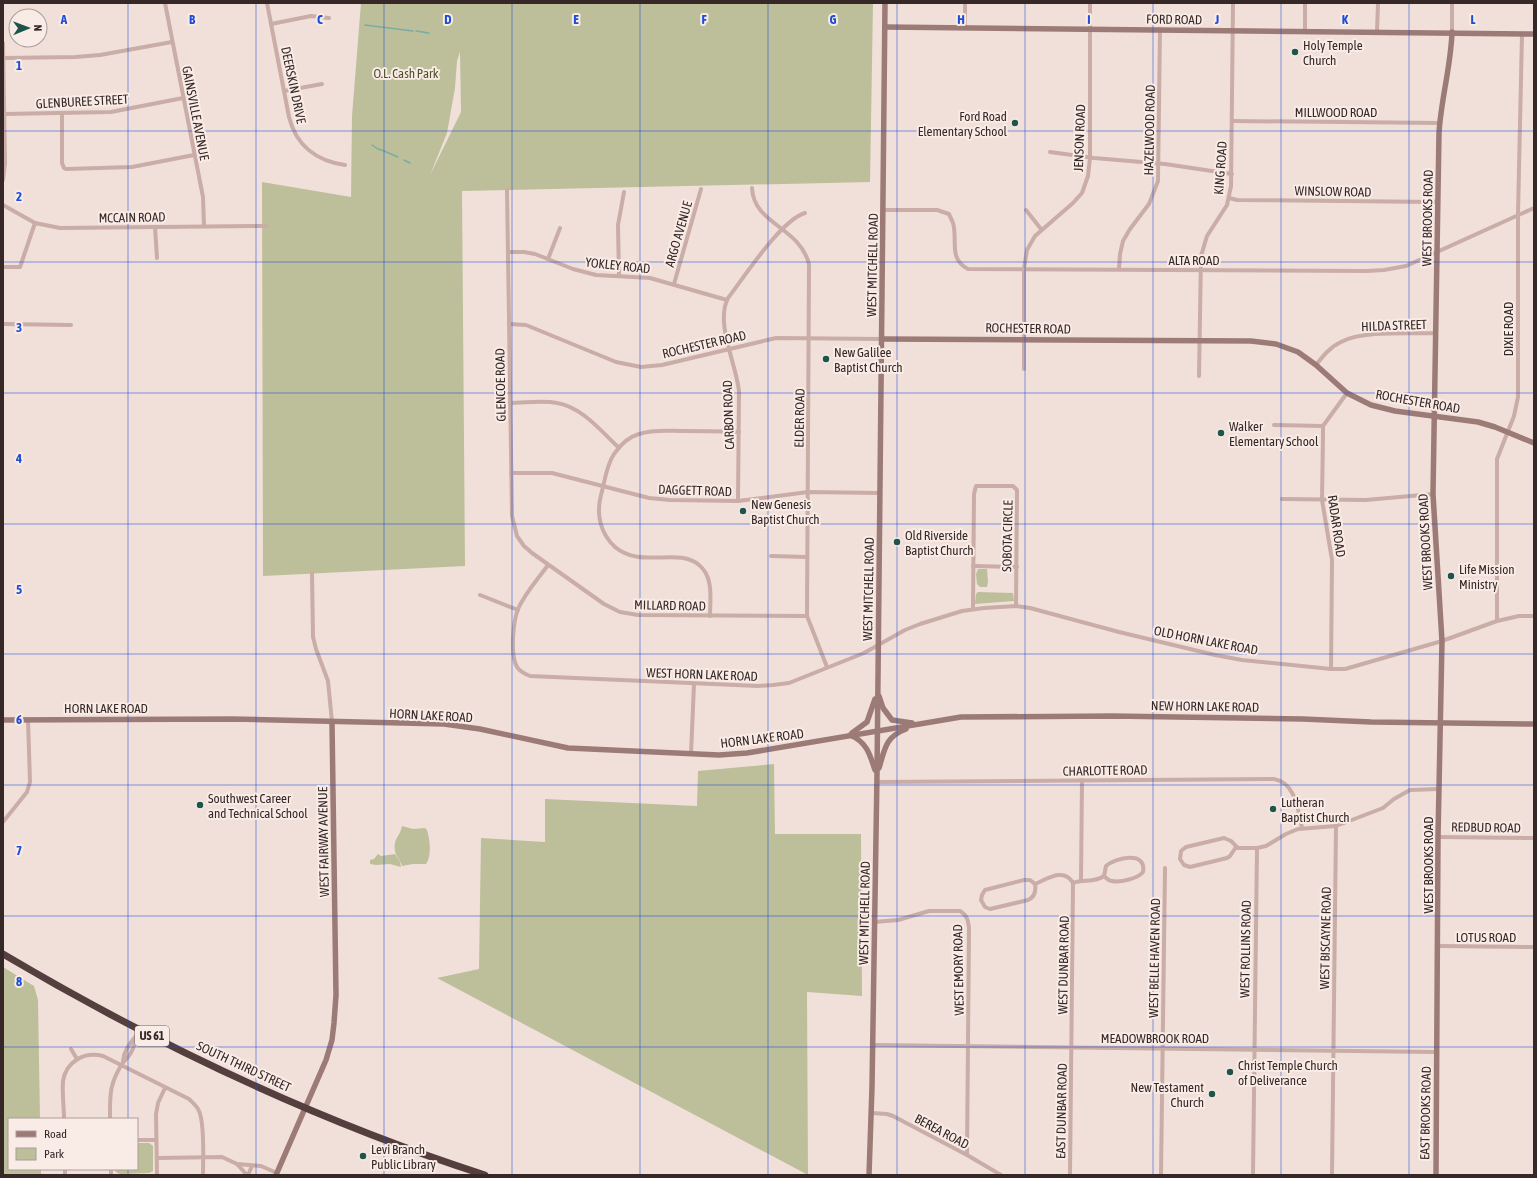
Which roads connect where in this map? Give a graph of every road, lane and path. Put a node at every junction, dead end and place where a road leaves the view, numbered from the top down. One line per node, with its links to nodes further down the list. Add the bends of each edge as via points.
1 (165, 3): 22 (street, GAINSVILLE AVENUE)
2 (267, 3): 11 (street, DEERSKIN DRIVE)
3 (885, 3): 12 (main road, WEST MITCHELL ROAD)
4 (965, 3): 13 (street)
5 (1090, 3): 14 (street, JENSON ROAD)
6 (1233, 3): 16 (street, KING ROAD)
7 (1305, 3): 17 (street)
8 (1378, 3): 18 (street)
9 (1452, 3): 19 (street)
10 (329, 18): 11 (street, via 311,16)
11 (271, 24): 26 (street, DEERSKIN DRIVE)
12 (885, 27): 13 (main road, FORD ROAD); 47 (main road, WEST MITCHELL ROAD)
13 (965, 27): 14 (main road, FORD ROAD)
14 (1090, 28): 15 (main road, FORD ROAD); 34 (street, JENSON ROAD)
15 (1160, 29): 16 (main road, FORD ROAD); 35 (street, HAZELWOOD ROAD)
16 (1233, 30): 17 (main road, FORD ROAD); 30 (street, KING ROAD)
17 (1305, 31): 18 (main road, FORD ROAD)
18 (1377, 32): 19 (main road, FORD ROAD)
19 (1452, 32): 20 (main road, FORD ROAD); 31 (main road, WEST BROOKS ROAD)
20 (1522, 34): 21 (main road, FORD ROAD); 50 (street, DIXIE ROAD)
21 (1534, 34)
22 (172, 42): 24 (street, via 100,55); 27 (street, GAINSVILLE AVENUE)
23 (3, 43): 24 (street)
24 (3, 58): 29 (street)
25 (322, 84): 26 (street)
26 (284, 91): 36 (street, DEERSKIN DRIVE, via 291,125 301,143 321,159)
27 (183, 98): 28 (street, GLENBUREE STREET, via 111,112); 33 (street, GAINSVILLE AVENUE)
28 (62, 113): 29 (street, GLENBUREE STREET); 33 (street, via 62,163 66,169 132,167)
29 (4, 114): 38 (street)
30 (1232, 121): 31 (street, MILLWOOD ROAD); 37 (street, KING ROAD)
31 (1440, 123): 44 (main road, WEST BROOKS ROAD)
32 (1050, 152): 34 (street)
33 (194, 154): 52 (street, GAINSVILLE AVENUE, via 203,201)
34 (1090, 158): 35 (street); 57 (street, JENSON ROAD, via 1088,176 1081,193)
35 (1159, 163): 37 (street); 64 (street, HAZELWOOD ROAD, via 1158,181 1149,204 1123,241)
36 (345, 165)
37 (1232, 174): 43 (street, KING ROAD)
38 (3, 180)
39 (752, 188): 56 (street, ELDER ROAD, via 758,208)
40 (701, 189): 67 (street, ARGO AVENUE)
41 (507, 190): 58 (street, GLENCOE ROAD)
42 (624, 192): 66 (street, via 618,225)
43 (1229, 198): 44 (street, WINSLOW ROAD); 65 (street, KING ROAD, via 1204,241)
44 (1438, 202): 59 (main road, WEST BROOKS ROAD)
45 (3, 205): 51 (street, MCCAIN ROAD)
46 (1534, 208): 50 (street, ALTA ROAD)
47 (884, 210): 63 (street, ALTA ROAD, via 937,210 948,214 953,223 956,258 968,269); 74 (main road, WEST MITCHELL ROAD)
48 (1026, 210): 57 (street)
49 (805, 213): 56 (street, CARBON ROAD, via 792,218)
50 (1518, 214): 59 (street, ALTA ROAD); 87 (street, DIXIE ROAD, via 1518,397)
51 (35, 223): 54 (street, MCCAIN ROAD, via 66,228); 62 (street, via 20,267)
52 (204, 226): 53 (street, MCCAIN ROAD); 54 (street, MCCAIN ROAD)
53 (266, 226)
54 (155, 227): 60 (street)
55 (560, 228): 61 (street)
56 (782, 229): 68 (street, CARBON ROAD); 73 (street, ELDER ROAD, via 799,243 809,264)
57 (1042, 230): 63 (street, JENSON ROAD, via 1028,247)
58 (508, 252): 61 (street, YOKLEY ROAD, via 530,253); 70 (street, GLENCOE ROAD)
59 (1437, 252): 65 (street, ALTA ROAD, via 1406,266 1381,271); 72 (main road, WEST BROOKS ROAD)
60 (157, 258)
61 (548, 259): 66 (street, YOKLEY ROAD, via 586,273)
62 (3, 267)
63 (1024, 268): 64 (street, ALTA ROAD); 75 (street, JENSON ROAD)
64 (1119, 269): 65 (street, ALTA ROAD)
65 (1200, 270): 76 (street, KING ROAD)
66 (619, 276): 67 (street, YOKLEY ROAD, via 646,277)
67 (674, 284): 68 (street, YOKLEY ROAD)
68 (727, 300): 77 (street, CARBON ROAD, via 724,323)
69 (3, 324): 71 (street)
70 (509, 324): 77 (street, ROCHESTER ROAD, via 526,325 609,360 635,366 662,365); 82 (street, GLENCOE ROAD)
71 (71, 325)
72 (1436, 333): 78 (street, HILDA STREET, via 1355,336 1336,344); 83 (main road, WEST BROOKS ROAD)
73 (809, 338): 74 (street, ROCHESTER ROAD); 77 (street, ROCHESTER ROAD, via 776,338); 92 (street, ELDER ROAD)
74 (882, 338): 75 (main road, ROCHESTER ROAD); 93 (main road, WEST MITCHELL ROAD)
75 (1024, 340): 76 (main road, ROCHESTER ROAD); 79 (street, JENSON ROAD)
76 (1200, 341): 78 (main road, ROCHESTER ROAD, via 1272,343 1298,352); 80 (street, KING ROAD)
77 (730, 349): 86 (street, CARBON ROAD, via 738,384)
78 (1316, 365): 81 (main road, ROCHESTER ROAD)
79 (1024, 369)
80 (1199, 376)
81 (1347, 393): 83 (main road, ROCHESTER ROAD, via 1376,407); 85 (street)
82 (510, 403): 89 (street, via 552,402 570,406 584,415); 90 (street, GLENCOE ROAD)
83 (1434, 417): 87 (main road, ROCHESTER ROAD, via 1478,422); 94 (main road, WEST BROOKS ROAD)
84 (1274, 425): 85 (street)
85 (1323, 426): 96 (street, RADAR ROAD)
86 (739, 432): 89 (street, via 652,431 637,435); 97 (street, CARBON ROAD)
87 (1507, 432): 88 (main road, ROCHESTER ROAD); 111 (street, DIXIE ROAD, via 1497,459)
88 (1534, 442)
89 (618, 448): 91 (street, via 609,464)
90 (511, 473): 91 (street, DAGGETT ROAD, via 552,473); 100 (street, GLENCOE ROAD, via 512,519 516,533 524,546)
91 (603, 486): 97 (street, DAGGETT ROAD, via 659,500); 108 (street, via 599,516 610,541 621,551 633,556 686,558 699,565 709,582)
92 (808, 492): 93 (street, DAGGETT ROAD); 97 (street, DAGGETT ROAD); 99 (street, ELDER ROAD)
93 (880, 493): 113 (main road, WEST MITCHELL ROAD)
94 (1433, 494): 96 (street, via 1366,500); 112 (main road, WEST BROOKS ROAD)
95 (1282, 499): 96 (street)
96 (1322, 500): 115 (street, RADAR ROAD, via 1332,560)
97 (738, 501)
98 (771, 556): 99 (street)
99 (807, 557): 109 (street, ELDER ROAD)
100 (548, 565): 107 (street); 108 (street, MILLARD ROAD, via 604,604 620,612 638,615)
101 (973, 566): 102 (street); 102 (street, SOBOTA CIRCLE, via 976,486 1013,486 1017,488 1018,494); 106 (street, SOBOTA CIRCLE)
102 (1017, 567): 105 (street, SOBOTA CIRCLE)
103 (312, 573): 120 (street, WEST FAIRWAY AVENUE, via 314,641 328,681)
104 (480, 595): 107 (street)
105 (1016, 606): 106 (street, OLD HORN LAKE ROAD); 115 (street, OLD HORN LAKE ROAD, via 1038,609 1215,655)
106 (973, 609): 113 (street, OLD HORN LAKE ROAD, via 920,624)
107 (518, 610): 116 (street, WEST HORN LAKE ROAD, via 514,627 515,661 520,670 527,675)
108 (710, 616): 109 (street, MILLARD ROAD)
109 (807, 616): 114 (street, ELDER ROAD)
110 (1534, 616): 111 (street, OLD HORN LAKE ROAD, via 1519,616)
111 (1497, 621): 112 (street, OLD HORN LAKE ROAD)
112 (1442, 641): 115 (street, OLD HORN LAKE ROAD, via 1344,669); 121 (main road, WEST BROOKS ROAD)
113 (878, 646): 114 (street, WEST HORN LAKE ROAD); 117 (main road, WEST MITCHELL ROAD)
114 (827, 667): 116 (street, WEST HORN LAKE ROAD, via 778,685)
115 (1331, 669)
116 (694, 684): 126 (street)
117 (877, 693): 122 (main road, via 883,708 892,720); 124 (main road, WEST MITCHELL ROAD); 125 (main road, via 867,722)
118 (3, 720): 119 (main road, HORN LAKE ROAD)
119 (28, 720): 120 (main road, HORN LAKE ROAD, via 233,719); 131 (street, via 30,782 27,792)
120 (332, 722): 126 (main road, HORN LAKE ROAD, via 455,725 567,748); 159 (main road, WEST FAIRWAY AVENUE, via 336,1012 326,1060)
121 (1441, 723): 122 (main road, NEW HORN LAKE ROAD, via 1052,716 961,717); 123 (main road, NEW HORN LAKE ROAD); 130 (main road, WEST BROOKS ROAD)
122 (918, 724): 124 (main road, NEW HORN LAKE ROAD); 127 (main road, via 895,733 890,738)
123 (1534, 724)
124 (877, 731): 125 (main road, HORN LAKE ROAD); 127 (main road, WEST MITCHELL ROAD)
125 (850, 735): 126 (main road, HORN LAKE ROAD, via 747,753); 127 (main road, via 865,745)
126 (691, 754)
127 (877, 774): 129 (main road, WEST MITCHELL ROAD)
128 (1082, 780): 129 (street, CHARLOTTE ROAD); 133 (street, CHARLOTTE ROAD, via 1277,780 1285,784 1292,793); 140 (street)
129 (876, 782): 143 (main road, WEST MITCHELL ROAD)
130 (1439, 789): 132 (street, via 1410,790 1394,798 1383,808); 134 (main road, WEST BROOKS ROAD)
131 (3, 822)
132 (1336, 826): 133 (street); 154 (street, WEST BISCAYNE ROAD)
133 (1302, 828): 137 (street)
134 (1438, 837): 135 (street, REDBUD ROAD); 144 (main road, WEST BROOKS ROAD)
135 (1534, 838)
136 (1236, 847): 136 (street, via 1229,839 1222,838 1186,847 1181,851 1180,860 1186,866 1192,866 1228,857); 137 (street)
137 (1257, 848): 153 (street, WEST ROLLINS ROAD)
138 (1165, 868): 151 (street, WEST BELLE HAVEN ROAD)
139 (1104, 876): 139 (street, via 1114,882 1137,878 1143,872 1143,865 1140,859 1136,858 1114,862 1106,866); 140 (street, via 1094,880)
140 (1081, 880): 141 (street)
141 (1073, 883): 142 (street, via 1068,877 1059,875); 150 (street, WEST DUNBAR ROAD)
142 (1035, 884): 142 (street, via 1026,880 987,889 982,895 982,903 990,909 1028,900 1033,898)
143 (874, 922): 148 (main road, WEST MITCHELL ROAD); 149 (street, WEST EMORY ROAD, via 898,920 935,911 960,911 966,916 969,928)
144 (1438, 946): 145 (street, LOTUS ROAD); 155 (main road, WEST BROOKS ROAD)
145 (1534, 947)
146 (3, 954): 147 (highway, SOUTH THIRD STREET / US 61)
147 (137, 1033): 157 (street, via 135,1045); 159 (highway, SOUTH THIRD STREET / US 61)
148 (873, 1045): 149 (street, MEADOWBROOK ROAD); 160 (main road, WEST MITCHELL ROAD)
149 (968, 1046): 150 (street, MEADOWBROOK ROAD); 165 (street, WEST EMORY ROAD)
150 (1072, 1048): 151 (street, MEADOWBROOK ROAD); 177 (street, EAST DUNBAR ROAD)
151 (1163, 1048): 153 (street, MEADOWBROOK ROAD); 178 (street, WEST BELLE HAVEN ROAD)
152 (71, 1049): 156 (street)
153 (1254, 1049): 154 (street, MEADOWBROOK ROAD); 179 (street, WEST ROLLINS ROAD)
154 (1334, 1050): 155 (street, MEADOWBROOK ROAD); 180 (street, WEST BISCAYNE ROAD)
155 (1437, 1052): 181 (main road, EAST BROOKS ROAD)
156 (77, 1059): 157 (street, via 85,1055 98,1055); 161 (street, via 69,1067 64,1079)
157 (122, 1064): 158 (street); 162 (street, via 110,1091)
158 (165, 1088): 164 (street, via 156,1111); 166 (street, via 189,1099 199,1110 202,1120)
159 (305, 1108): 170 (main road, WEST FAIRWAY AVENUE); 174 (highway, SOUTH THIRD STREET / US 61)
160 (872, 1113): 165 (street, BEREA ROAD, via 893,1116); 175 (main road, WEST MITCHELL ROAD)
161 (64, 1118)
162 (110, 1118)
163 (138, 1140): 164 (street)
164 (156, 1140): 167 (street)
165 (967, 1155): 176 (street, BEREA ROAD)
166 (203, 1157): 167 (street); 168 (street, via 222,1157); 172 (street)
167 (157, 1158): 171 (street)
168 (237, 1164): 169 (street); 173 (street)
169 (252, 1166): 170 (street, via 265,1167); 173 (street)
170 (276, 1174)
171 (157, 1175)
172 (203, 1175)
173 (248, 1175)
174 (485, 1175)
175 (869, 1175)
176 (1001, 1175)
177 (1070, 1175)
178 (1161, 1175)
179 (1253, 1175)
180 (1332, 1175)
181 (1436, 1175)

